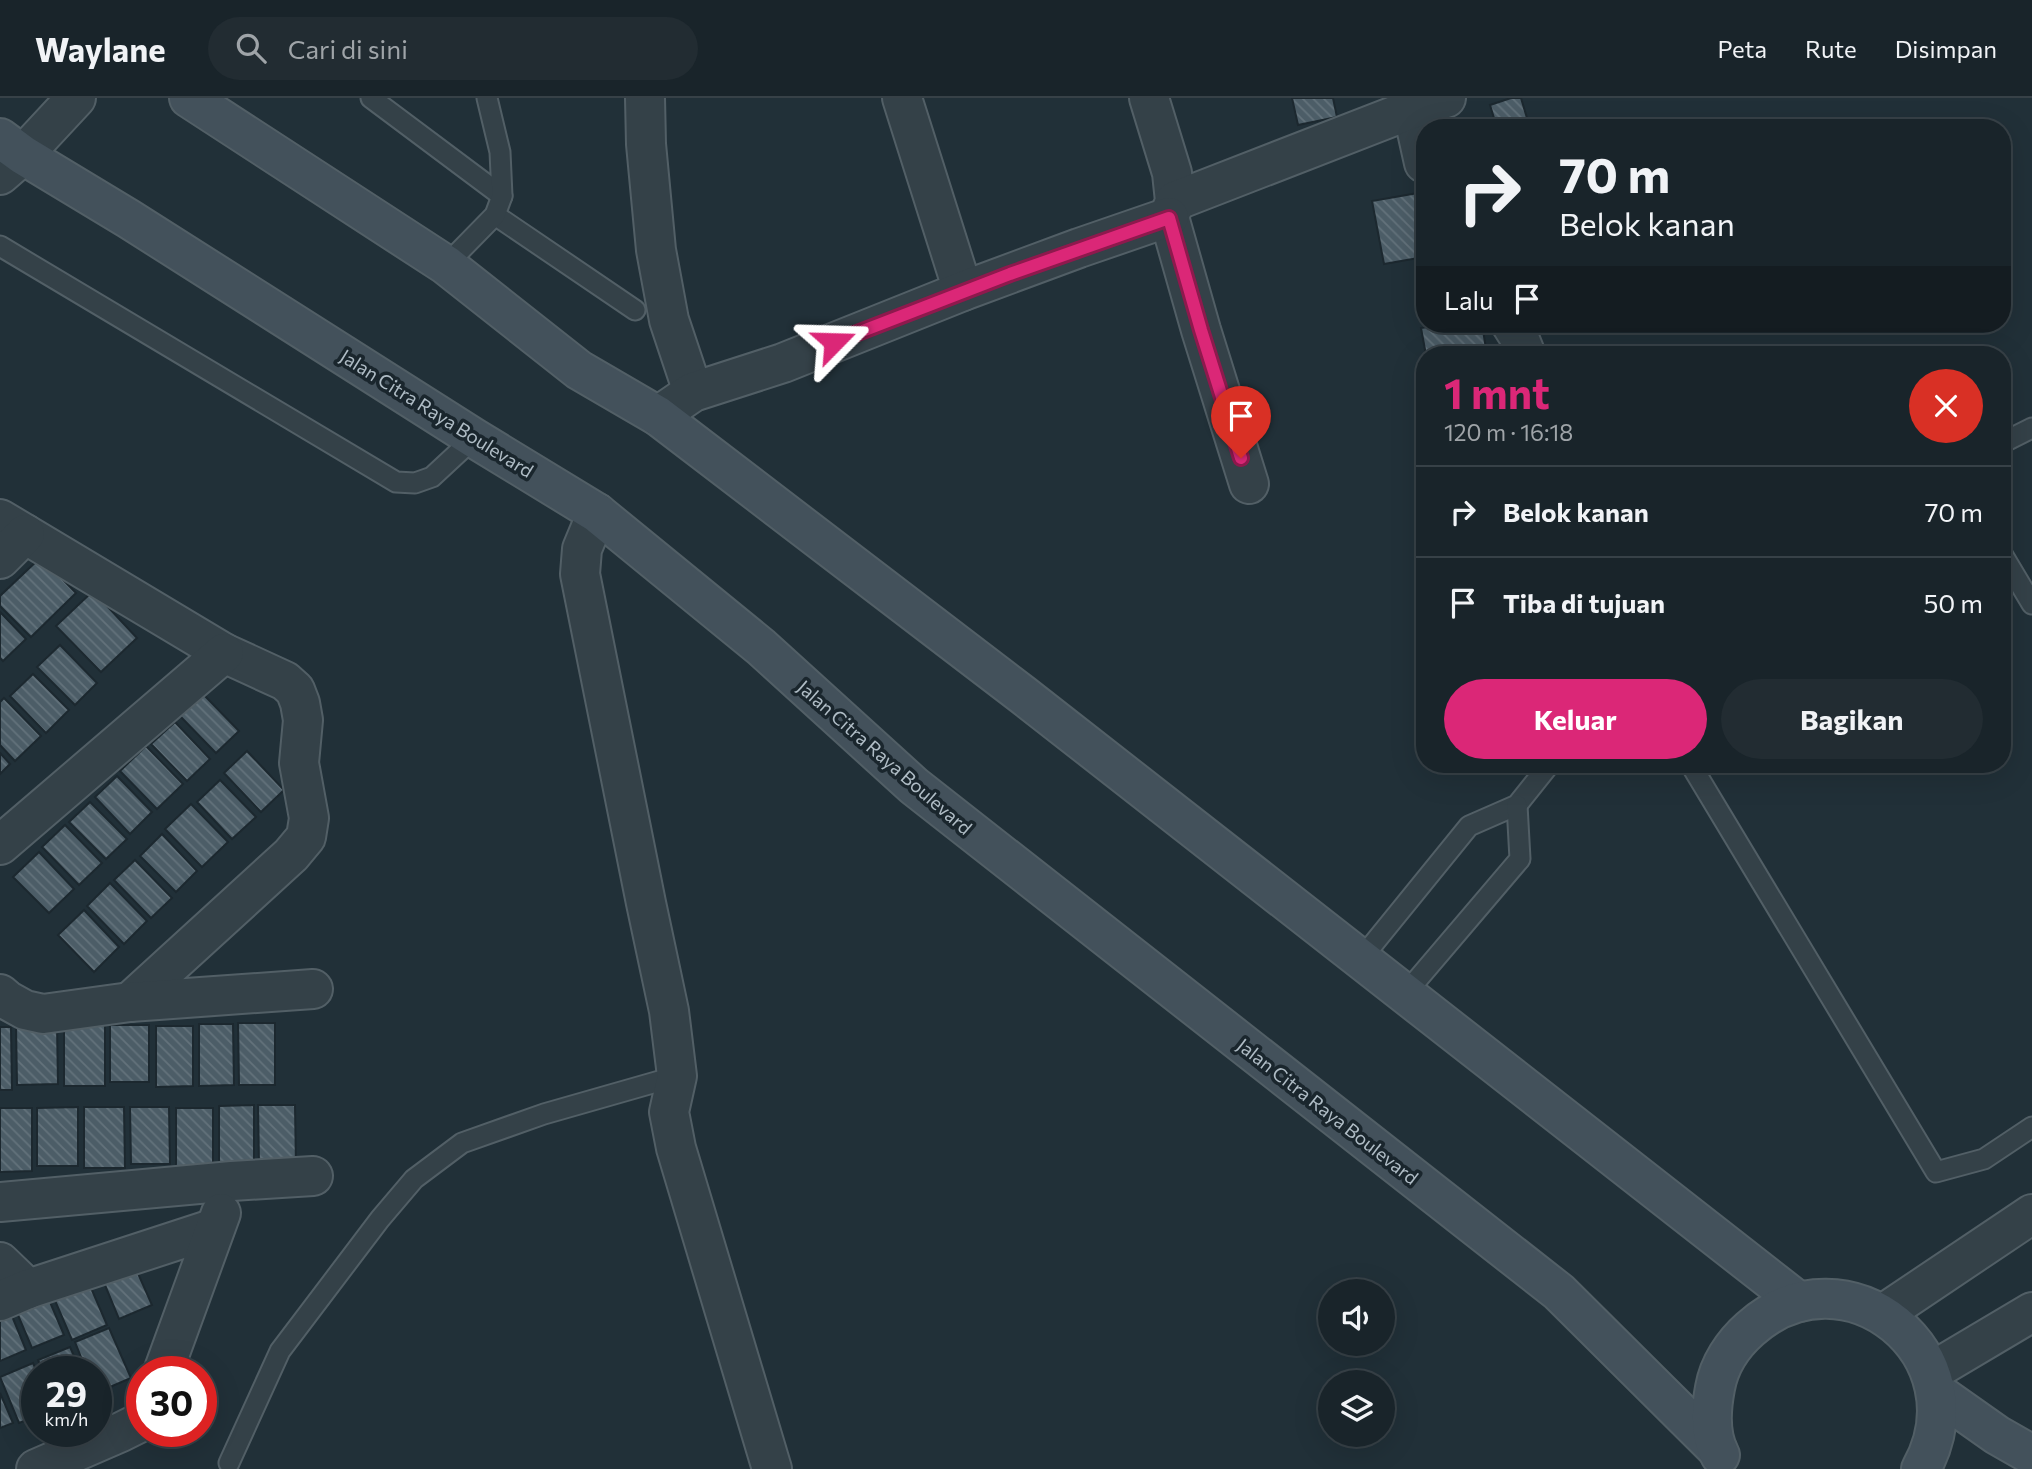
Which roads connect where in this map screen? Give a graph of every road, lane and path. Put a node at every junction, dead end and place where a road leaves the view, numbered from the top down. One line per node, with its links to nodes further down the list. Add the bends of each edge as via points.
1 (76, 98): 9 (street)
2 (190, 98): 14 (main road)
3 (371, 98): 10 (lane)
4 (487, 98): 10 (lane, via 500,152)
5 (645, 98): 17 (street, via 656,250 669,320)
6 (902, 98): 15 (street)
7 (1149, 98): 11 (street, via 1172,173)
8 (1429, 104): 11 (street)
9 (8, 156): 20 (main road, Jalan Citra Raya Boulevard, via 129,219)
10 (502, 196): 12 (lane)
11 (1172, 209): 15 (street); 22 (street, via 1201,330)
12 (495, 215): 14 (lane); 16 (lane)
13 (0, 246): 20 (lane, via 396,482 415,483 432,477)
14 (446, 265): 18 (main road, via 579,370)
15 (963, 291): 17 (street, via 783,363)
16 (635, 310)
17 (693, 392): 18 (street)
18 (658, 416): 32 (main road)
19 (2031, 431): 21 (lane)
20 (474, 438): 23 (main road, Jalan Citra Raya Boulevard)
21 (2011, 439)
22 (1249, 484)
23 (597, 513): 37 (street, via 582,548 580,574 670,1011); 53 (main road, Jalan Citra Raya Boulevard, via 761,647 914,786 1559,1292)
24 (9, 538): 27 (street)
25 (2011, 569): 26 (lane)
26 (2032, 604)
27 (224, 653): 31 (street); 36 (street, via 295,690 303,720 299,763 309,818 306,837)
28 (1543, 773): 30 (lane)
29 (1696, 773): 38 (lane, via 1936,1172 1984,1159)
30 (1517, 805): 32 (lane, via 1469,826); 35 (lane, via 1520,859)
31 (0, 845)
32 (1361, 960): 35 (main road)
33 (313, 989): 36 (street)
34 (0, 994): 36 (street, via 25,1010 43,1014)
35 (1405, 994): 46 (main road)
36 (130, 1002)
37 (677, 1076): 54 (lane, via 462,1143 414,1179 280,1352); 56 (street, via 669,1112 676,1148)
38 (2032, 1126)
39 (313, 1176): 40 (street)
40 (232, 1181): 41 (street); 43 (street)
41 (0, 1202)
42 (2032, 1214): 48 (street)
43 (215, 1228): 45 (street); 49 (street)
44 (0, 1262): 45 (street)
45 (14, 1295)
46 (1799, 1301): 48 (main road, via 1856,1303); 53 (main road, via 1764,1316 1736,1341 1717,1375 1711,1412)
47 (2032, 1312): 50 (street)
48 (1883, 1314): 50 (main road, via 1912,1339)
49 (169, 1356)
50 (1934, 1382): 52 (main road, via 1997,1435); 57 (main road, via 1937,1423)
51 (126, 1430): 55 (street)
52 (2032, 1455)
53 (1720, 1462)
54 (229, 1463)
55 (36, 1469)
56 (772, 1469)
57 (1921, 1469)

